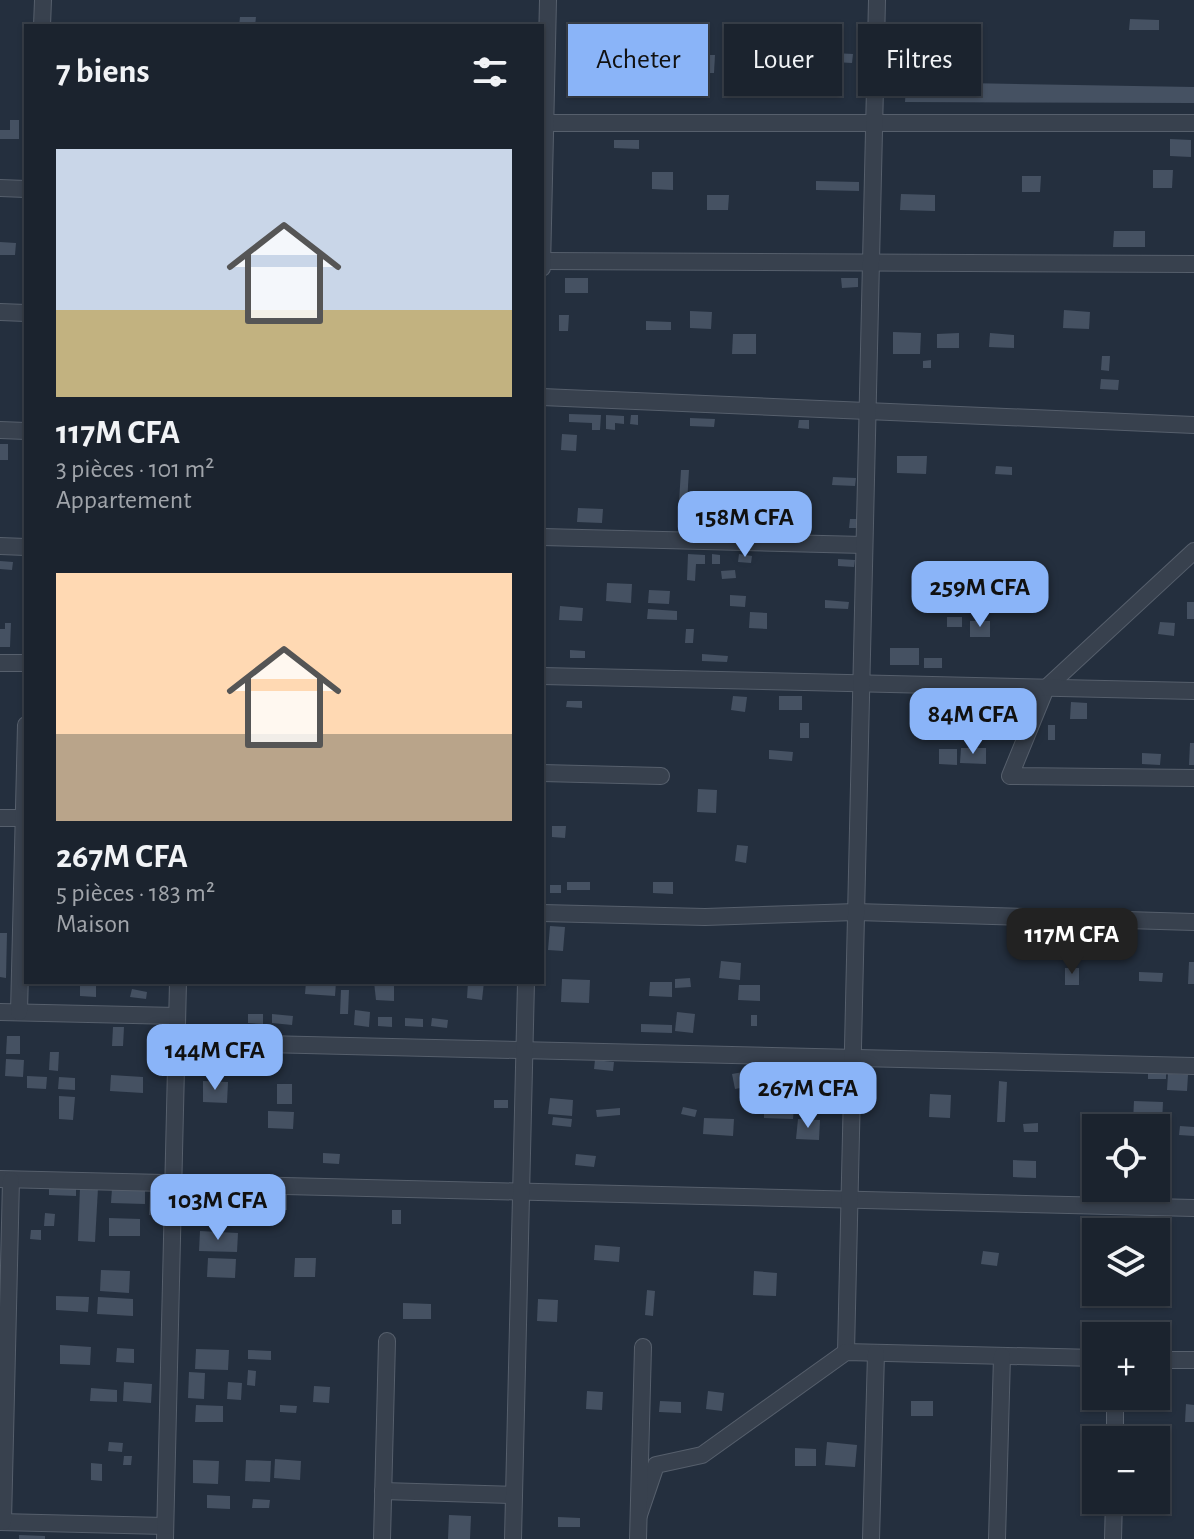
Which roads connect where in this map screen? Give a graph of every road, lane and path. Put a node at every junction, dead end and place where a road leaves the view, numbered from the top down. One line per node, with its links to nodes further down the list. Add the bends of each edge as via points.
1 (43, 0): 4 (street)
2 (548, 0): 5 (street)
3 (877, 0): 6 (street)
4 (42, 24)
5 (544, 123): 6 (street)
6 (874, 123): 7 (street); 11 (street)
7 (1194, 123)
8 (0, 188): 9 (street)
9 (24, 189)
10 (544, 261): 11 (street)
11 (871, 263): 12 (street); 16 (street)
12 (1194, 264)
13 (0, 312): 14 (street)
14 (24, 313)
15 (544, 397): 16 (street)
16 (867, 411): 17 (street); 21 (street)
17 (1194, 425)
18 (0, 430): 19 (street)
19 (24, 431)
20 (544, 537): 21 (street)
21 (864, 545): 28 (street)
22 (0, 546): 23 (street)
23 (24, 547)
24 (1194, 551): 29 (street)
25 (0, 663): 26 (street)
26 (24, 663)
27 (544, 676): 28 (street)
28 (861, 683): 29 (street); 36 (street)
29 (1046, 688): 30 (street); 33 (street, via 1010,776)
30 (1194, 691)
31 (544, 773): 32 (street)
32 (661, 776)
33 (1194, 778)
34 (0, 818): 35 (street)
35 (24, 818): 42 (street)
36 (856, 912): 37 (street, via 705,917); 38 (street); 46 (street)
37 (544, 913)
38 (1194, 922)
39 (178, 984): 43 (street)
40 (526, 984): 45 (street)
41 (0, 1012): 42 (street)
42 (19, 1012): 43 (street)
43 (177, 1016): 44 (street)
44 (176, 1042): 45 (street); 49 (street)
45 (524, 1050): 46 (street); 50 (street)
46 (852, 1058): 47 (street); 51 (street)
47 (1194, 1066)
48 (6, 1180): 49 (street); 53 (street)
49 (173, 1183): 50 (street); 67 (street)
50 (521, 1192): 51 (street); 63 (street)
51 (849, 1200): 52 (street); 56 (street)
52 (1194, 1208)
53 (4, 1330): 66 (street)
54 (387, 1341): 62 (street)
55 (643, 1347): 65 (street)
56 (846, 1352): 57 (street); 65 (street, via 702,1455 656,1465)
57 (876, 1353): 58 (street); 71 (street)
58 (1002, 1356): 59 (street); 72 (street)
59 (1082, 1358)
60 (1170, 1360): 61 (street)
61 (1194, 1360)
62 (383, 1491): 63 (street); 68 (street)
63 (514, 1495): 69 (street)
64 (1114, 1514): 73 (street)
65 (639, 1515): 70 (street)
66 (2, 1522): 67 (street)
67 (165, 1532)
68 (382, 1539)
69 (513, 1539)
70 (638, 1539)
71 (871, 1539)
72 (997, 1539)
73 (1113, 1539)

